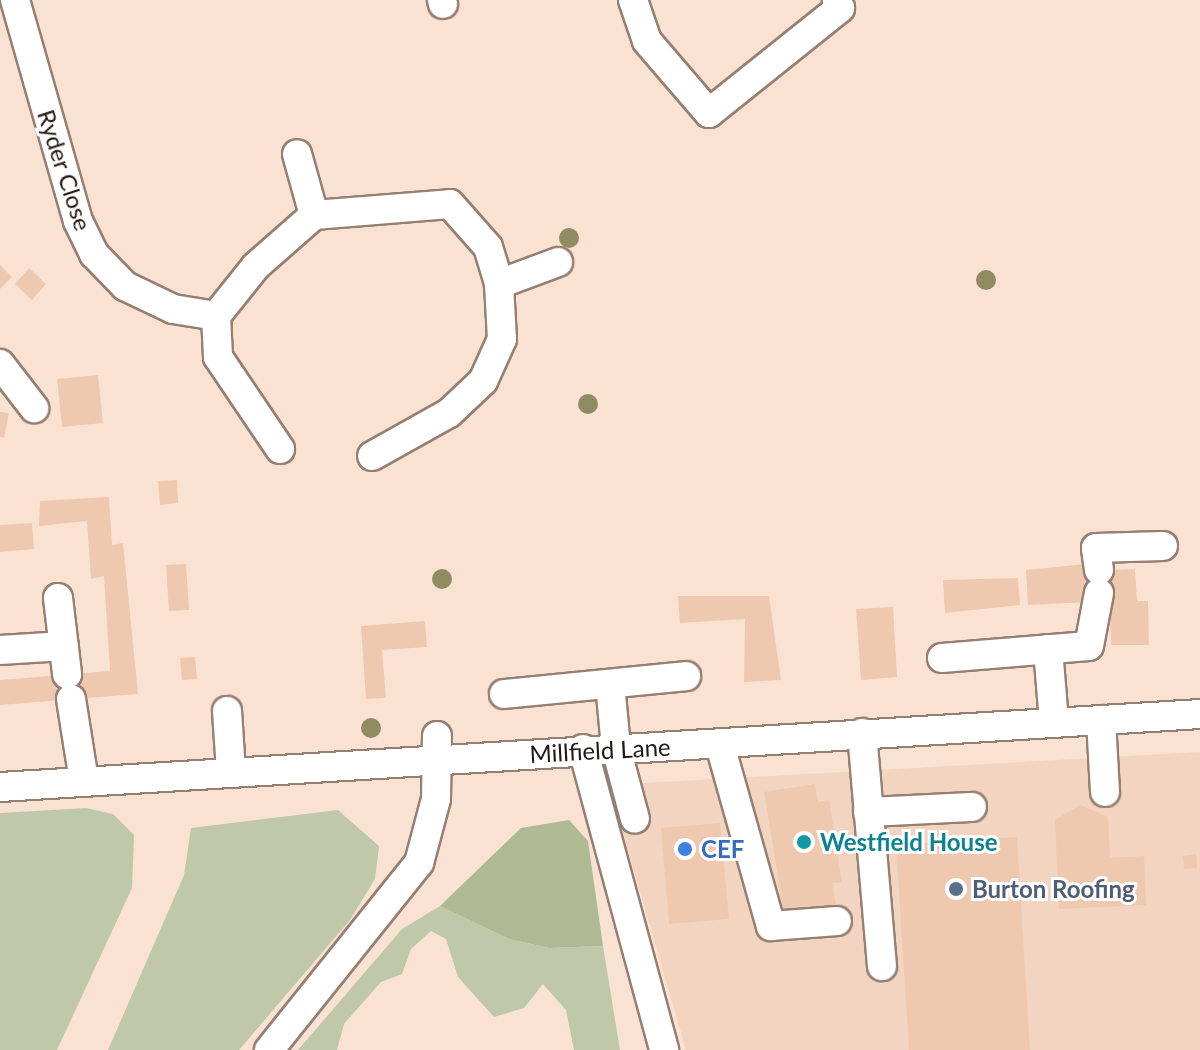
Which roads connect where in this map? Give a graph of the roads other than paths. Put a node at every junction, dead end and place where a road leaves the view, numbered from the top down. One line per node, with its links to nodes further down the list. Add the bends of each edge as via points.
1 (15, 0): 8 (street, Ryder Close, via 78,221 94,254 125,286 173,309)
2 (633, 0): 3 (street, via 647,41 709,113)
3 (839, 4)
4 (297, 154): 5 (street)
5 (314, 215): 7 (street, via 450,204 488,247); 8 (street, via 256,266)
6 (558, 262): 7 (street)
7 (499, 284): 12 (street, via 502,339 483,381 449,413)
8 (216, 316): 11 (street, via 218,357)
9 (0, 364): 10 (street)
10 (34, 408)
11 (280, 449)
12 (372, 456)
13 (1163, 546): 16 (street, via 1096,548 1099,582 1089,646)
14 (58, 598): 15 (street)
15 (64, 646): 17 (street); 32 (street)
16 (1048, 649): 18 (street); 25 (street)
17 (0, 650)
18 (942, 658)
19 (686, 676): 20 (street)
20 (610, 684): 21 (street); 29 (street)
21 (504, 694)
22 (227, 711): 31 (street)
23 (1200, 714): 24 (street, Millfield Lane)
24 (1101, 720): 25 (street, Millfield Lane); 34 (street)
25 (1054, 722): 26 (street, Millfield Lane)
26 (862, 733): 27 (street, Millfield Lane); 36 (street)
27 (720, 745): 29 (street, Millfield Lane); 38 (street, via 771,926)
28 (437, 747): 30 (street, Millfield Lane); 31 (street, Millfield Lane); 40 (street, via 436,799 419,863)
29 (616, 748): 30 (street, Millfield Lane); 37 (street)
30 (583, 749): 41 (street)
31 (231, 772): 32 (street, Millfield Lane)
32 (84, 781): 33 (street, Millfield Lane)
33 (0, 787)
34 (1105, 792)
35 (972, 807): 36 (street)
36 (868, 812): 39 (street)
37 (635, 819)
38 (837, 921)
39 (882, 966)
40 (269, 1050)
41 (664, 1050)

